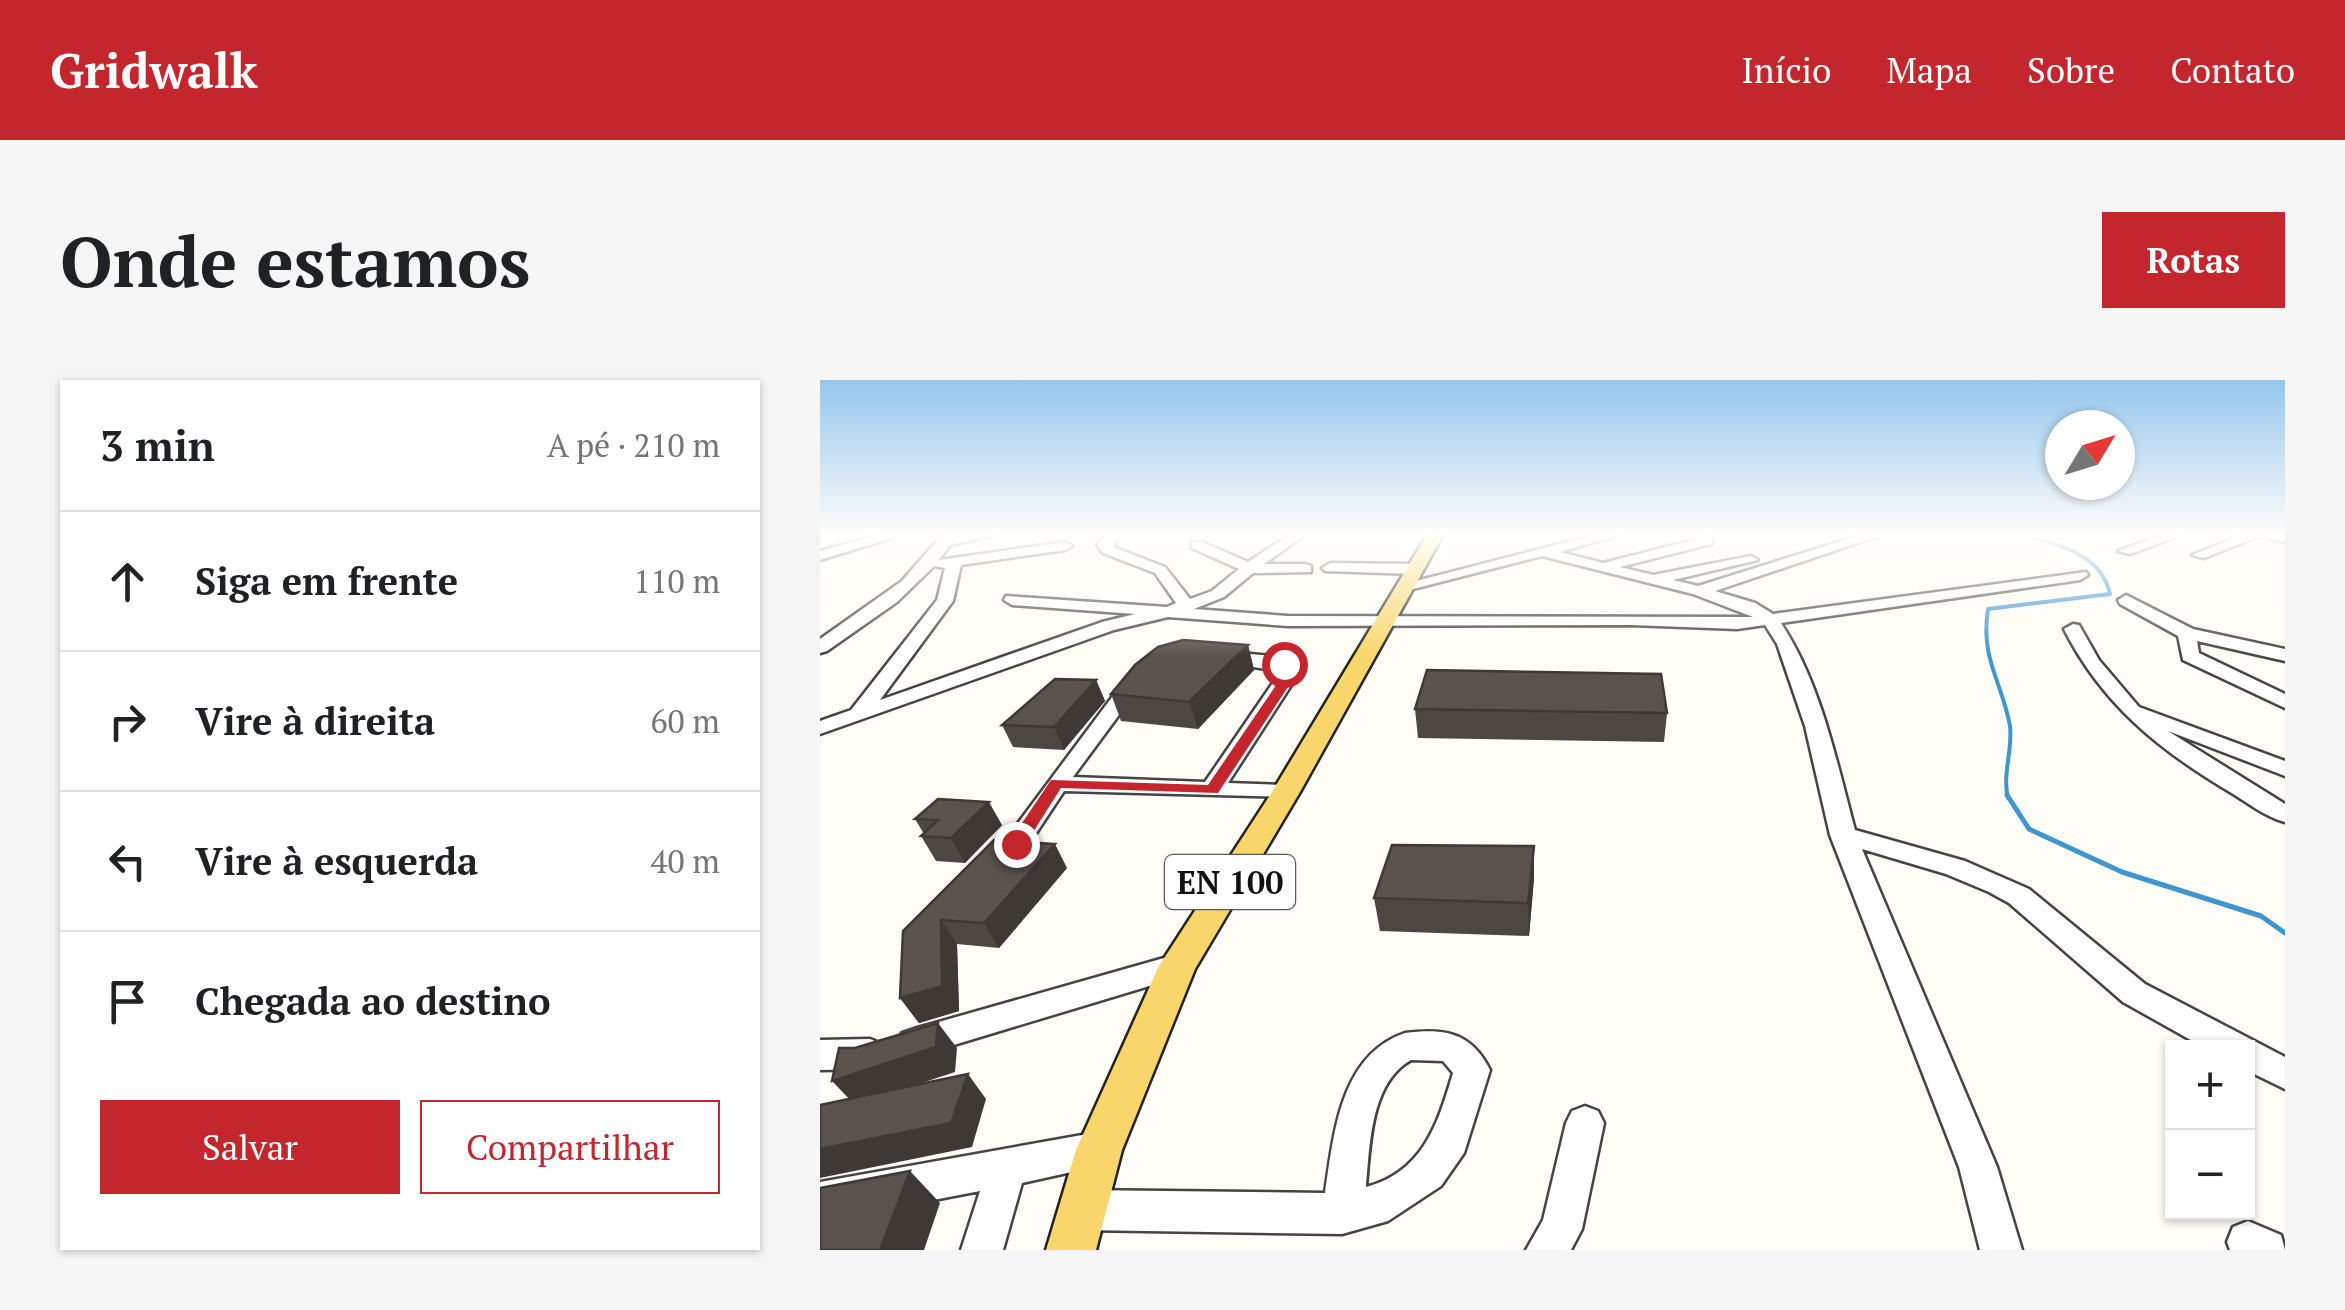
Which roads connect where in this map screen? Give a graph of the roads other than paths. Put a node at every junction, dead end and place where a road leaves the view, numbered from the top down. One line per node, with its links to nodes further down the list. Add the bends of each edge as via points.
1 (914, 576): 21 (street, via 884,606)
2 (951, 576): 27 (street, via 945,601)
3 (1163, 576): 16 (street)
4 (1241, 576): 16 (street, via 1218,594)
5 (1398, 576): 11 (street)
6 (1418, 576): 11 (street)
7 (1641, 576): 12 (street)
8 (1671, 576): 12 (street)
9 (1748, 576): 13 (street)
10 (2076, 576): 17 (street)
11 (1410, 577): 18 (main road, EN 100)
12 (1654, 579): 13 (street)
13 (1699, 591): 17 (street)
14 (1012, 600): 16 (street)
15 (2126, 600): 20 (street)
16 (1179, 609): 18 (street, via 1236,618); 27 (street, via 1108,626)
17 (1772, 620): 18 (street); 34 (street, via 1816,726)
18 (1383, 623): 32 (main road, EN 100)
19 (2074, 629): 26 (street, via 2084,656)
20 (2187, 634): 23 (street); 25 (street, via 2190,656)
21 (823, 643)
22 (1194, 654): 31 (street, via 1292,670)
23 (2285, 655)
24 (1150, 664): 30 (street, via 1137,671 1133,686)
25 (2285, 702)
26 (2125, 709): 29 (street); 33 (street)
27 (859, 714): 28 (street)
28 (820, 728)
29 (2285, 769)
30 (1057, 784): 31 (street); 35 (street)
31 (1212, 790): 32 (street)
32 (1286, 792): 36 (main road, EN 100)
33 (2285, 814)
34 (1844, 836): 37 (street, via 1998,884 2134,993); 52 (street, via 1978,1167)
35 (1016, 844)
36 (1178, 966): 39 (street); 44 (main road, EN 100)
37 (2221, 1040)
38 (820, 1054): 39 (street)
39 (876, 1054): 42 (street)
40 (2255, 1058): 41 (street)
41 (2285, 1074)
42 (820, 1075)
43 (1585, 1123): 51 (street, via 1561,1229)
44 (1098, 1150): 45 (street); 47 (main road, EN 100)
45 (1007, 1166): 46 (street); 49 (street)
46 (820, 1202)
47 (1082, 1210): 48 (street); 50 (main road, EN 100)
48 (1342, 1214): 48 (street, via 1388,1201 1427,1173 1451,1141 1472,1070 1452,1047 1404,1047 1376,1066 1363,1092)
49 (982, 1250)
50 (1071, 1250)
51 (1548, 1250)
52 (2001, 1250)

